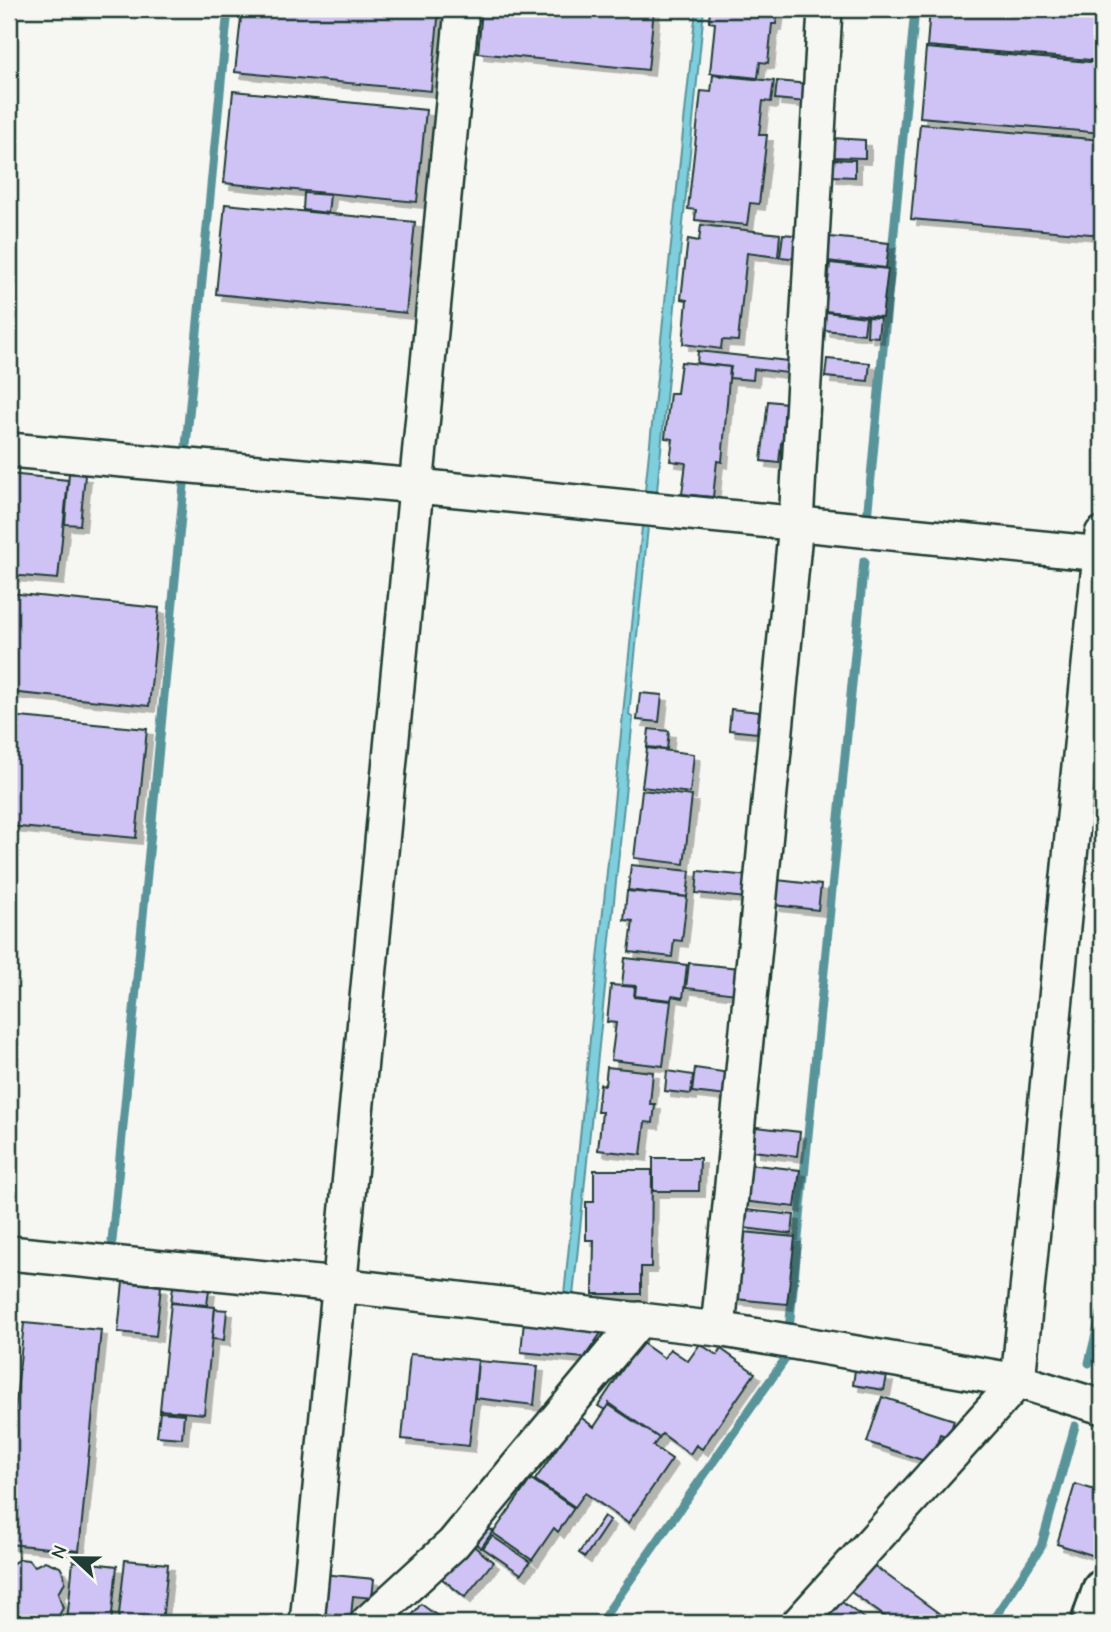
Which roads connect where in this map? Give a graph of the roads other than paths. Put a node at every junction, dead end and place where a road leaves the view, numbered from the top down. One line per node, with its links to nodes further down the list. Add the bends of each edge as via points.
1 (462, 9): 4 (street)
2 (825, 9): 5 (street)
3 (9, 450): 4 (street)
4 (417, 486): 5 (street); 8 (street)
5 (796, 523): 6 (street); 10 (street)
6 (1102, 547): 11 (street)
7 (9, 1253): 8 (street)
8 (339, 1285): 9 (street); 14 (street)
9 (640, 1319): 10 (street); 15 (street, via 453,1544)
10 (718, 1329): 11 (street)
11 (1018, 1381): 12 (street); 16 (street)
12 (1102, 1407)
13 (1102, 1590): 17 (main road)
14 (307, 1623)
15 (367, 1623)
16 (799, 1623)
17 (1091, 1623)

